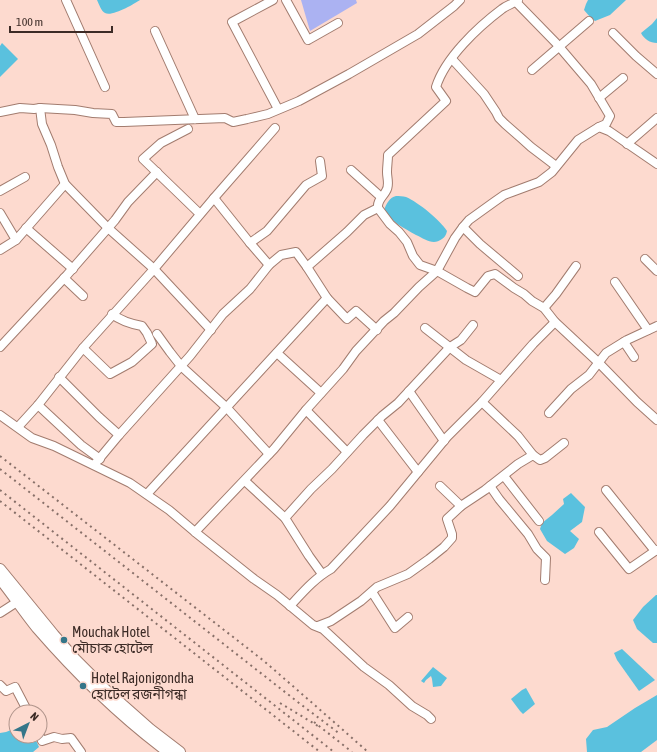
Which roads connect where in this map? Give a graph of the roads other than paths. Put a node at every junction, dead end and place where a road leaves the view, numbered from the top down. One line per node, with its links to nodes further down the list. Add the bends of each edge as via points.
1 (66, 0): 15 (street)
2 (273, 0): 18 (street, via 232,22)
3 (286, 0): 7 (street, via 308,40)
4 (460, 0): 18 (street, via 418,34 349,74)
5 (517, 1): 10 (street); 11 (street, via 503,8 477,30)
6 (589, 21): 10 (street)
7 (338, 23)
8 (155, 31): 21 (street)
9 (613, 34): 13 (street)
10 (560, 47): 12 (street); 16 (street, via 591,84)
11 (452, 59): 28 (street, via 484,94 499,118); 34 (street, via 436,87 446,101 388,155 389,184)
12 (532, 70)
13 (657, 74)
14 (623, 78): 16 (street)
15 (105, 87)
16 (599, 98): 22 (street, via 610,116 606,124)
17 (40, 108): 19 (street); 21 (street, via 112,114 116,122); 32 (street, via 42,124)
18 (278, 109): 21 (street, via 268,114 233,122 225,118)
19 (0, 112)
20 (657, 118): 25 (street)
21 (195, 119)
22 (599, 127): 25 (street, via 609,130); 28 (street, via 578,140)
23 (275, 128): 35 (street)
24 (188, 129): 30 (street, via 161,142 143,158)
25 (627, 144): 27 (street)
26 (320, 161): 43 (street, via 322,176 306,185 267,231)
27 (657, 164)
28 (556, 166): 39 (street, via 539,182 494,202)
29 (352, 170): 34 (street)
30 (157, 172): 38 (street); 41 (street, via 128,202)
31 (25, 177): 33 (street)
32 (65, 184): 40 (street); 41 (street)
33 (0, 191)
34 (381, 197): 36 (street)
35 (214, 198): 38 (street); 43 (street)
36 (378, 208): 48 (street, via 364,215); 51 (street, via 407,242 420,265)
37 (0, 213): 42 (street)
38 (200, 214): 50 (street)
39 (463, 227): 51 (street); 53 (street)
40 (26, 228): 42 (street); 49 (street)
41 (108, 228): 49 (street); 50 (street)
42 (16, 240): 44 (street)
43 (250, 243): 46 (street)
44 (0, 250)
45 (645, 259): 52 (street)
46 (269, 265): 48 (street, via 281,255 296,252); 64 (street)
47 (576, 266): 58 (street)
48 (307, 267): 57 (street)
49 (73, 269): 54 (street)
50 (154, 269): 59 (street); 64 (street)
51 (437, 271): 58 (street, via 475,292 488,276 495,274); 65 (street)
52 (657, 271)
53 (518, 276)
54 (64, 278): 56 (street); 70 (street)
55 (615, 282): 66 (street)
56 (83, 296)
57 (327, 298): 65 (street, via 347,319 356,311); 72 (street)
58 (544, 308): 60 (street)
59 (112, 314): 71 (street); 71 (street, via 119,320 142,326 152,344 132,362 110,374)
60 (555, 322): 74 (street); 77 (street)
61 (473, 325): 69 (street, via 461,340)
62 (657, 326): 66 (street)
63 (426, 328): 69 (street)
64 (211, 330): 75 (street)
65 (377, 330): 79 (street)
66 (648, 330): 68 (street)
67 (157, 334): 75 (street)
68 (624, 342): 73 (street); 74 (street, via 606,353)
69 (450, 346): 77 (street, via 466,360); 78 (street)
70 (0, 348)
71 (83, 348): 76 (street)
72 (277, 353): 79 (street); 82 (street)
73 (634, 357)
74 (599, 363): 84 (street); 87 (street)
75 (181, 366): 82 (street); 89 (street)
76 (59, 377): 81 (street); 89 (street)
77 (501, 380): 80 (street)
78 (409, 391): 86 (street); 90 (street)
79 (321, 393): 83 (street)
80 (482, 402): 90 (street); 94 (street, via 518,436)
81 (38, 405): 88 (street); 95 (street)
82 (227, 408): 93 (street); 103 (street)
83 (306, 410): 92 (street); 93 (street)
84 (549, 413)
85 (0, 415): 88 (street)
86 (378, 420): 92 (street); 97 (street)
87 (657, 420)
88 (18, 427): 96 (street, via 32,438)
89 (119, 435): 95 (street)
90 (444, 441): 97 (street)
91 (564, 444): 94 (street, via 540,460)
92 (347, 452): 105 (street)
93 (270, 454): 99 (street)
94 (533, 455): 98 (street)
95 (100, 459): 96 (street)
96 (94, 465): 103 (street)
97 (418, 472): 111 (street, via 331,569)
98 (504, 476): 101 (street); 106 (street)
99 (245, 480): 105 (street); 107 (street)
100 (440, 486): 104 (street)
101 (490, 486): 104 (street); 113 (street, via 546,558)
102 (606, 490): 109 (street)
103 (147, 494): 107 (street)
104 (460, 506): 114 (street, via 447,520 452,538 444,547 408,574 377,587)
105 (285, 518): 111 (street)
106 (539, 521)
107 (195, 532): 116 (street)
108 (599, 532): 109 (street, via 629,569)
109 (656, 550)
110 (0, 569): 126 (main road, via 75,660 112,696)
111 (322, 574): 116 (street)
112 (0, 579): 115 (main road)
113 (545, 580)
114 (372, 592): 118 (street, via 395,628); 119 (street, via 331,621)
115 (17, 602): 117 (street); 125 (main road, via 68,662 116,710)
116 (290, 606): 119 (street, via 313,625)
117 (0, 613)
118 (408, 617)
119 (318, 626): 122 (street, via 364,667)
120 (0, 685): 121 (street, via 6,691 15,687)
121 (24, 704)
122 (431, 719)
123 (48, 738): 124 (street, via 71,738)
124 (81, 752)
125 (168, 752)
126 (180, 752)

